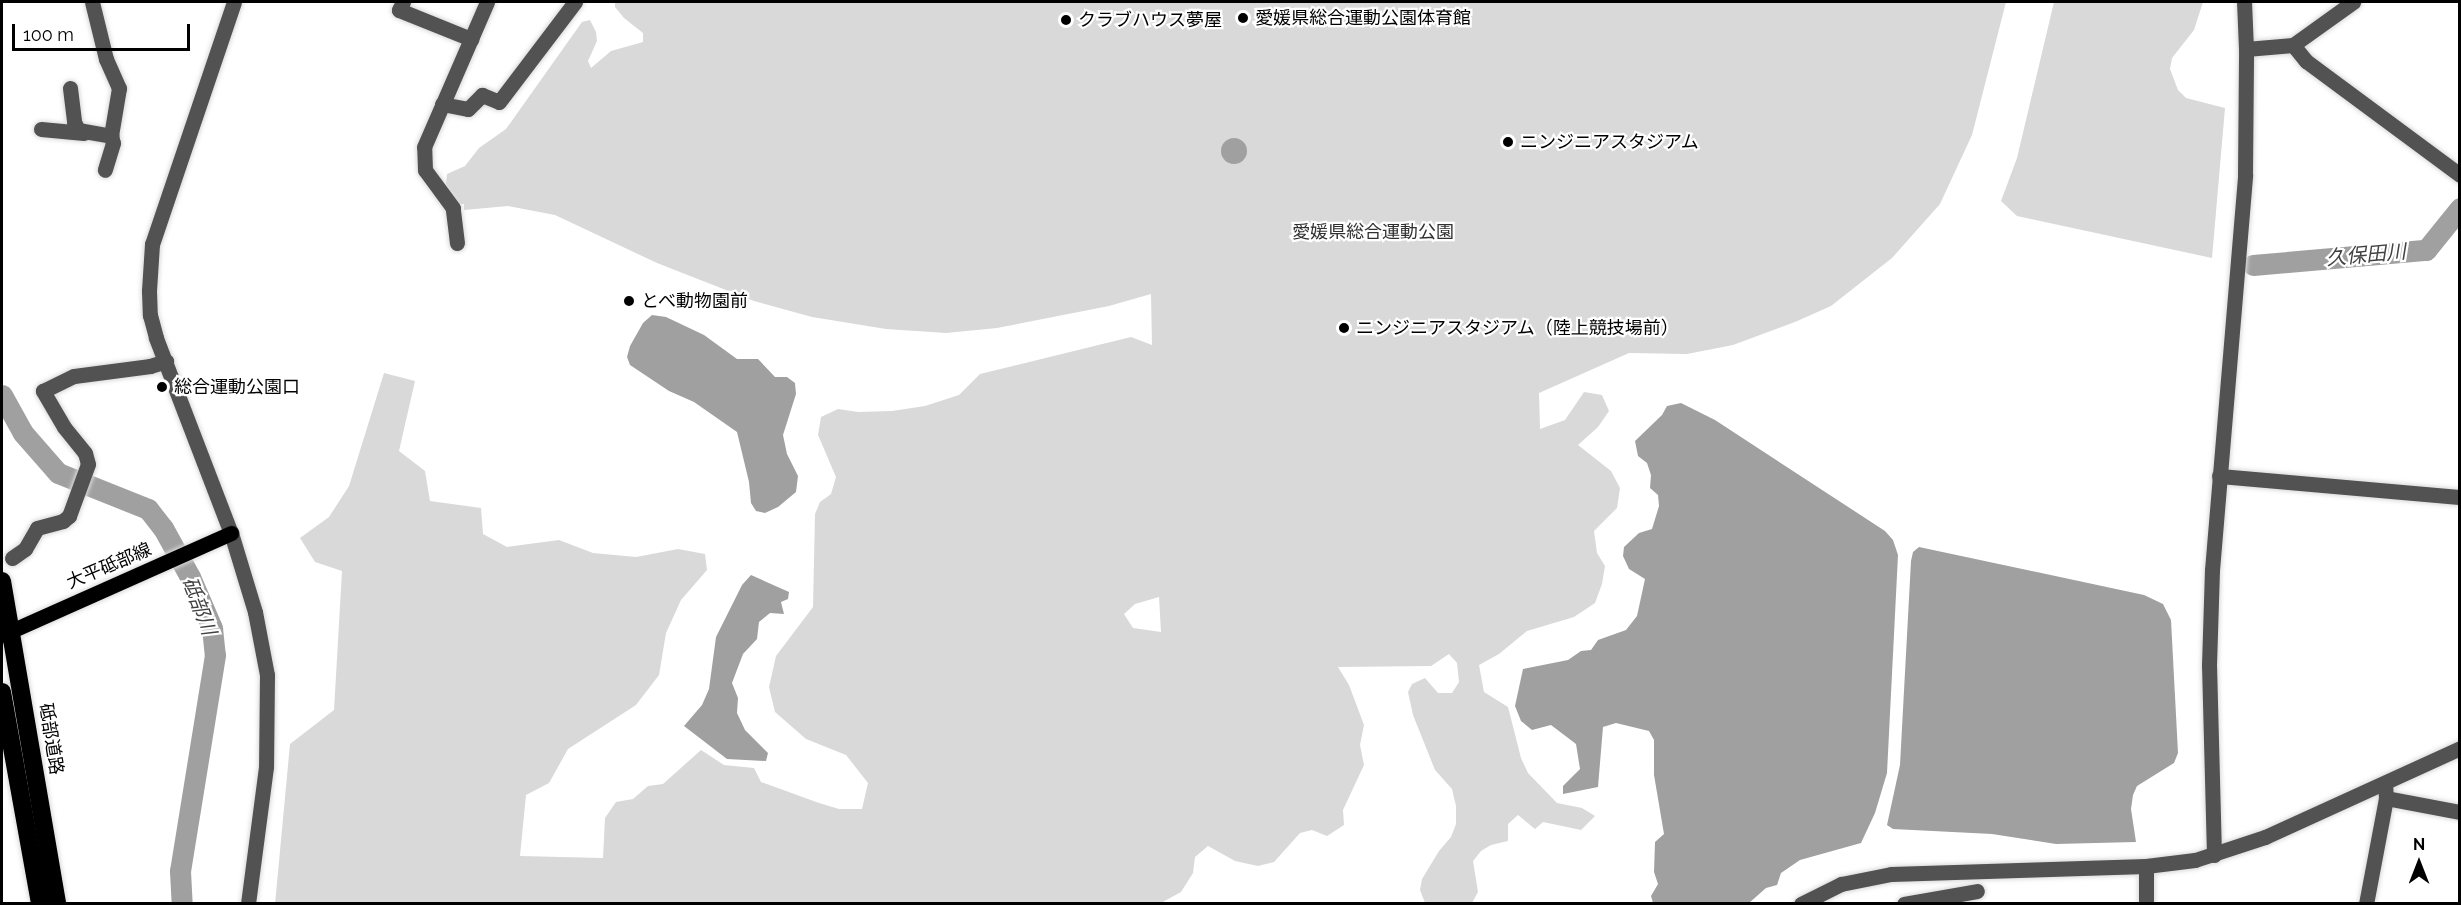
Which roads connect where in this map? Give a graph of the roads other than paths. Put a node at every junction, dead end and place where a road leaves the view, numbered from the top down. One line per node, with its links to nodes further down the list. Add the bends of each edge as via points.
1 (92, 2): 15 (street, via 106,59 120,88)
2 (234, 2): 19 (street, via 152,244 148,268 150,315)
3 (403, 2): 8 (street, via 399,10)
4 (487, 2): 8 (street)
5 (575, 2): 12 (street, via 499,102 482,95 468,109)
6 (2244, 2): 10 (street)
7 (2353, 2): 9 (street)
8 (471, 39): 12 (street)
9 (2293, 45): 10 (street); 17 (street, via 2306,61)
10 (2246, 49): 20 (street, via 2245,174)
11 (70, 88): 14 (street, via 74,122)
12 (442, 104): 18 (street, via 422,160 453,208)
13 (41, 129): 14 (street)
14 (84, 133): 15 (street)
15 (111, 135): 16 (street, via 113,143)
16 (105, 170)
17 (2460, 175)
18 (457, 243)
19 (166, 361): 22 (street); 23 (street, via 74,376 43,391 85,453 88,464 69,516 37,528 26,549)
20 (2219, 476): 21 (street); 30 (street, via 2209,665)
21 (2460, 496)
22 (231, 533): 25 (main road, 大平砥部線); 36 (street, via 255,612 267,675 266,767)
23 (12, 558)
24 (2, 581): 25 (highway, 砥部道路)
25 (7, 633): 35 (highway, 砥部道路)
26 (2, 692): 34 (highway)
27 (2460, 748): 28 (street)
28 (2385, 791): 29 (street); 30 (street); 40 (street)
29 (2460, 812)
30 (2214, 855): 31 (street, via 2179,864)
31 (2146, 866): 32 (street); 39 (street)
32 (1976, 872): 33 (street); 37 (street, via 1871,876 1825,889)
33 (1977, 897): 38 (street)
34 (40, 903)
35 (57, 903)
36 (248, 903)
37 (1801, 903)
38 (1904, 903)
39 (2146, 903)
40 (2366, 903)

